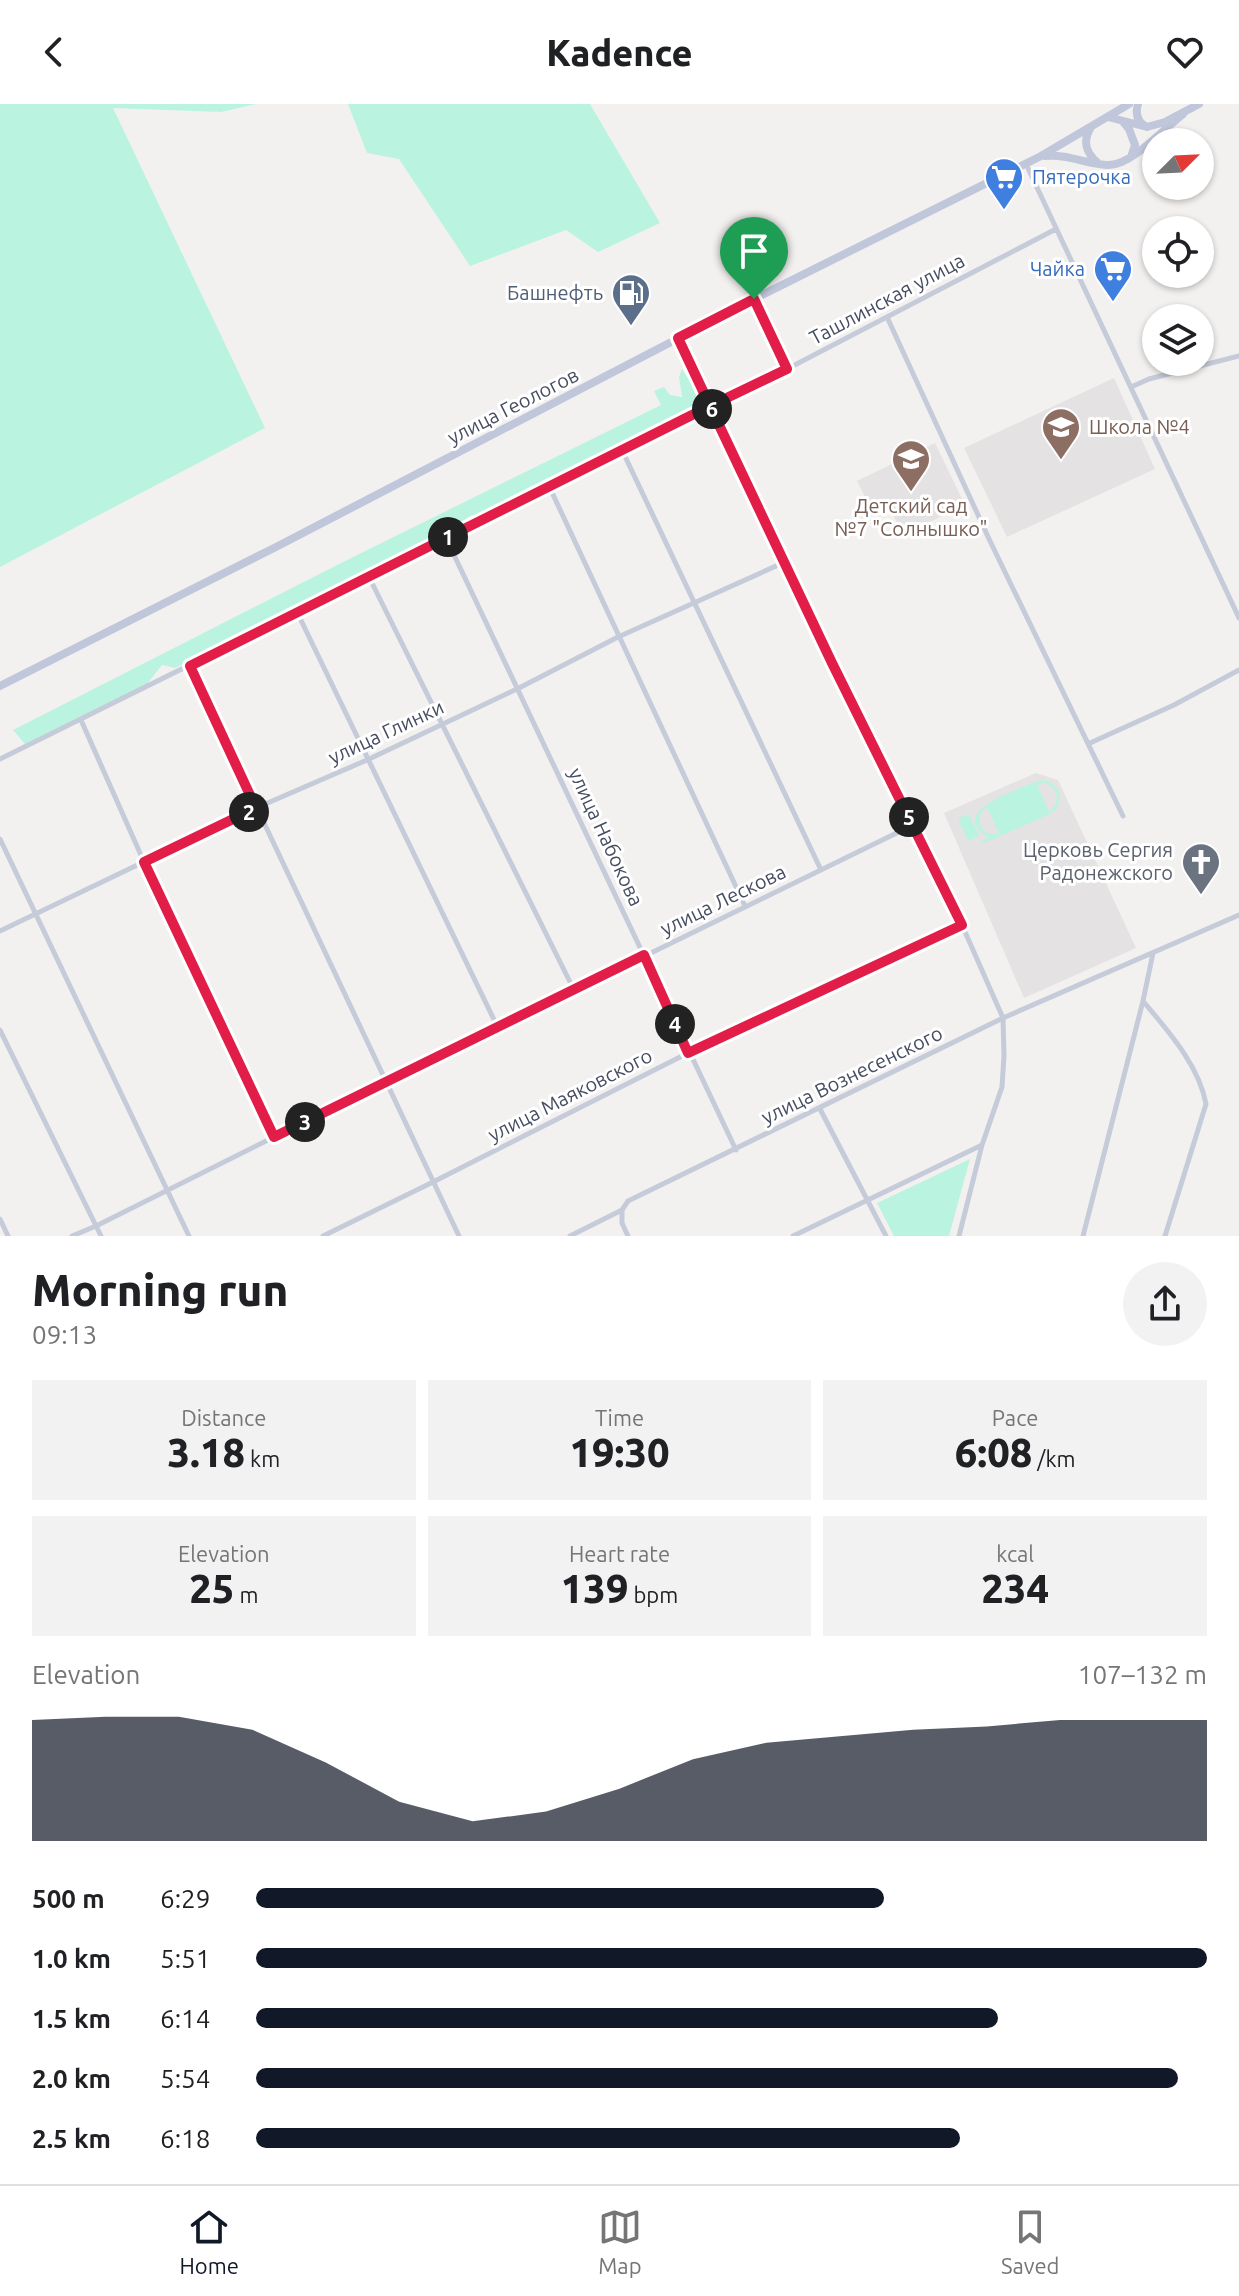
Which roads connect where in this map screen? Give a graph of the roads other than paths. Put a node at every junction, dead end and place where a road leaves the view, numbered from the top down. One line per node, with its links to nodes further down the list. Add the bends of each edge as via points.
1 (1129, 104): 5 (main road)
2 (1138, 104): 7 (main road, via 1137,116)
3 (1199, 104): 4 (main road)
4 (1183, 114): 7 (main road); 10 (main road)
5 (1108, 117): 6 (main road); 8 (main road)
6 (1123, 122): 7 (main road); 10 (main road, via 1135,145)
7 (1147, 127)
8 (1091, 128): 9 (main road, улица Геологов); 12 (main road, via 1086,146)
9 (1041, 156): 11 (main road, улица Геологов); 12 (main road)
10 (1130, 158): 12 (main road)
11 (1025, 163): 13 (street); 14 (main road, улица Геологов)
12 (1098, 163)
13 (1056, 229): 15 (street, Ташлинская улица); 19 (street)
14 (754, 299): 16 (main road, улица Геологов); 18 (street)
15 (887, 317): 18 (street, Ташлинская улица); 36 (street)
16 (678, 338): 20 (street); 32 (main road, улица Геологов)
17 (1239, 356): 19 (street)
18 (787, 369): 20 (street, Ташлинская улица)
19 (1131, 387): 28 (street)
20 (710, 406): 21 (street, Ташлинская улица); 24 (street)
21 (622, 450): 22 (street, Ташлинская улица); 26 (street)
22 (549, 486): 23 (street, Ташлинская улица); 29 (street)
23 (446, 538): 25 (street, Ташлинская улица); 33 (street, улица Набокова)
24 (785, 562): 26 (street, улица Глинки); 41 (street)
25 (369, 577): 27 (street, Ташлинская улица); 35 (street)
26 (693, 602): 29 (street, улица Глинки); 44 (street)
27 (297, 612): 30 (street, Ташлинская улица); 38 (street)
28 (1239, 618)
29 (618, 637): 33 (street, улица Глинки); 45 (street)
30 (190, 666): 34 (street, Ташлинская улица); 39 (street)
31 (1239, 670): 36 (street)
32 (0, 686)
33 (519, 688): 35 (street, улица Глинки); 51 (street, улица Набокова)
34 (81, 720): 37 (street, Ташлинская улица); 43 (street)
35 (441, 724): 38 (street, улица Глинки); 52 (street)
36 (1090, 743): 40 (street)
37 (0, 759)
38 (367, 760): 39 (street, улица Глинки); 55 (street)
39 (256, 808): 43 (street, улица Глинки); 58 (street)
40 (1123, 816)
41 (913, 825): 44 (street, улица Лескова); 48 (street)
42 (0, 839): 46 (street)
43 (144, 862): 46 (street, улица Глинки); 60 (street)
44 (821, 870): 45 (street, улица Лескова)
45 (745, 906): 51 (street, улица Лескова)
46 (36, 914): 49 (street, улица Глинки); 64 (street)
47 (1239, 915): 50 (street, улица Вознесенского)
48 (962, 925): 54 (street); 57 (street, улица Маяковского)
49 (0, 931)
50 (1154, 952): 53 (street); 54 (street, улица Вознесенского)
51 (644, 955): 52 (street, улица Лескова); 57 (street, улица Набокова)
52 (574, 990): 55 (street, улица Лескова)
53 (1143, 1001): 80 (street); 81 (street, via 1177,1042 1206,1104)
54 (1003, 1018): 59 (street, улица Вознесенского); 61 (street, via 1002,1087)
55 (498, 1028): 58 (street, улица Лескова)
56 (0, 1030): 68 (street)
57 (688, 1053): 62 (street, улица Набокова); 63 (street, улица Маяковского)
58 (388, 1082): 60 (street, улица Лескова); 63 (street)
59 (820, 1109): 62 (street, улица Вознесенского); 65 (street)
60 (274, 1137): 64 (street, улица Лескова)
61 (982, 1145): 65 (street); 79 (street)
62 (736, 1150): 66 (street, улица Вознесенского, via 628,1201)
63 (433, 1182): 73 (street, улица Маяковского); 74 (street)
64 (166, 1190): 68 (street, улица Лескова); 72 (street)
65 (867, 1200): 77 (street); 78 (street)
66 (622, 1210): 75 (street, улица Вознесенского); 76 (street)
67 (0, 1219): 69 (street)
68 (96, 1226): 70 (street, улица Лескова); 71 (street)
69 (8, 1236)
70 (72, 1236)
71 (101, 1236)
72 (189, 1236)
73 (323, 1236)
74 (459, 1236)
75 (570, 1236)
76 (628, 1236)
77 (793, 1236)
78 (886, 1236)
79 (959, 1236)
80 (1083, 1236)
81 (1165, 1236)

